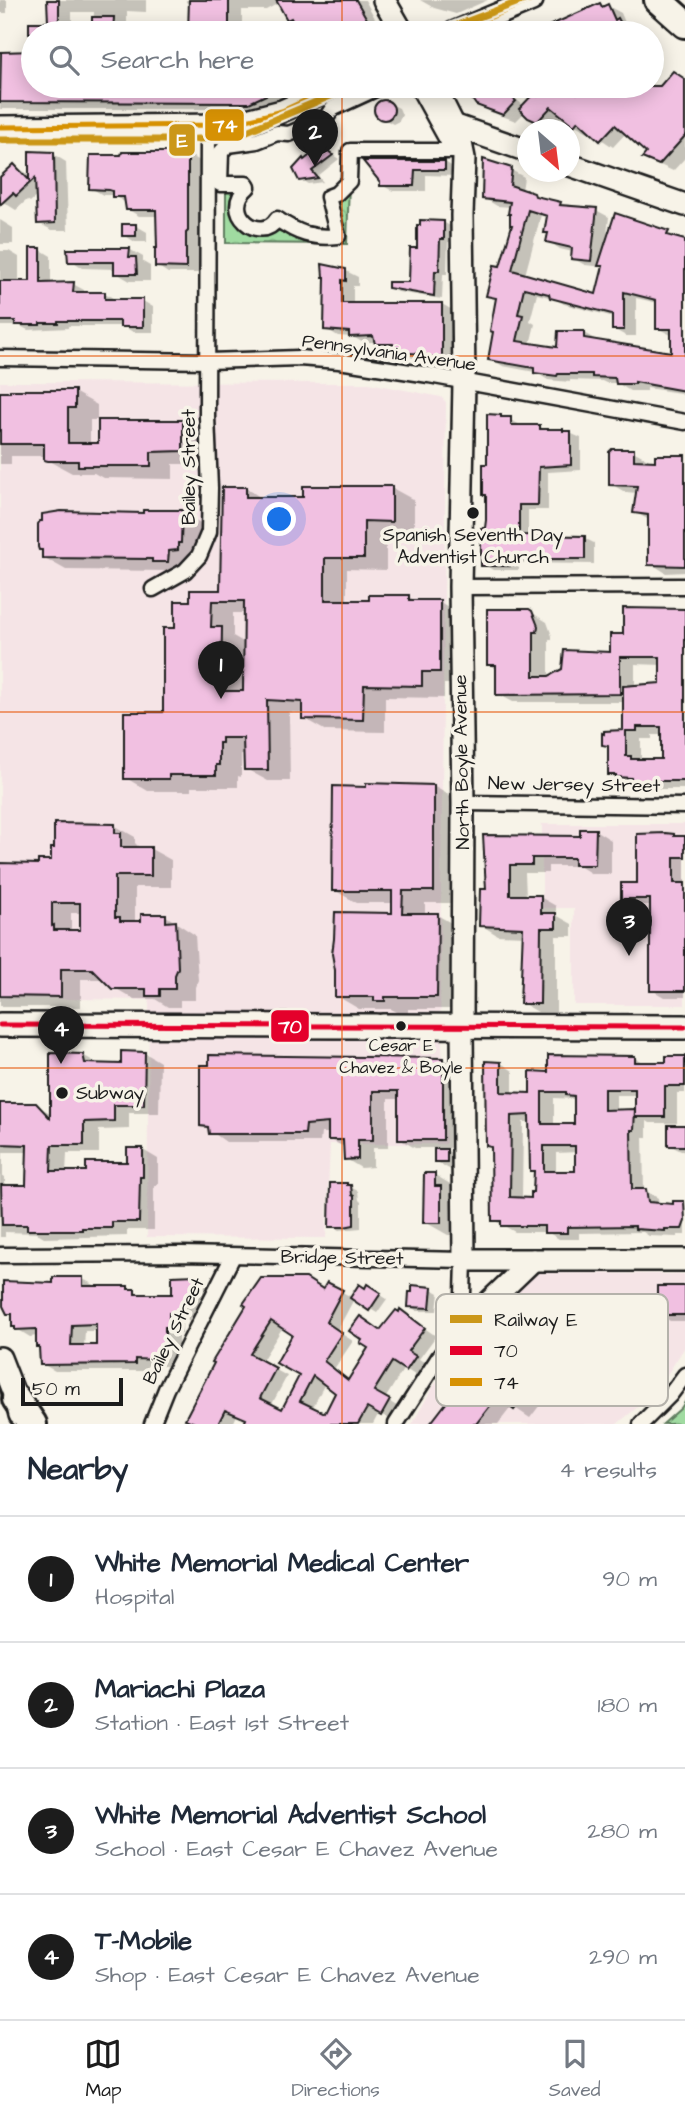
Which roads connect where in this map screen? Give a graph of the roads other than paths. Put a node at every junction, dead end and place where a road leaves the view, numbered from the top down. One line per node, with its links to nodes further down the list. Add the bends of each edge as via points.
1 (384, 0): 4 (main road)
2 (532, 0): 5 (main road)
3 (658, 0): 6 (highway)
4 (396, 21)
5 (482, 21)
6 (685, 24)
7 (308, 98): 13 (main road, via 268,115)
8 (356, 98): 9 (street, via 289,134 228,145 221,152 220,184 248,187 238,201 244,221 267,228 277,219 313,237 338,236 328,197 349,181 349,151 453,151)
9 (424, 98)
10 (440, 98): 11 (main road, North Boyle Avenue)
11 (453, 125): 14 (main road); 19 (main road, North Boyle Avenue, via 464,158)
12 (0, 127): 13 (main road)
13 (208, 127): 18 (street, Bailey Street)
14 (517, 147)
15 (580, 169): 16 (main road)
16 (685, 205)
17 (0, 358): 18 (street, Pennsylvania Avenue)
18 (208, 361): 19 (street, Pennsylvania Avenue, via 339,361); 23 (street, Bailey Street, via 209,532 199,556 185,571)
19 (464, 382): 20 (street, Pennsylvania Avenue); 22 (main road, North Boyle Avenue)
20 (685, 422)
21 (685, 586): 22 (street)
22 (460, 587): 24 (main road, North Boyle Avenue)
23 (153, 589)
24 (463, 803): 25 (street, New Jersey Street); 27 (main road, North Boyle Avenue)
25 (685, 806)
26 (0, 1025): 27 (main road)
27 (462, 1027): 28 (main road); 31 (main road, North Boyle Avenue)
28 (685, 1027)
29 (0, 1255): 30 (street, Bridge Street)
30 (233, 1256): 31 (street, Bridge Street); 43 (street, Bailey Street)
31 (464, 1260): 32 (main road, Bridge Street); 34 (street, North Boyle Avenue)
32 (533, 1260): 33 (main road, Bridge Street); 35 (main road)
33 (685, 1260)
34 (463, 1294)
35 (498, 1294)
36 (0, 1358): 41 (main road)
37 (436, 1362): 44 (street)
38 (685, 1376): 39 (street)
39 (668, 1397)
40 (659, 1406): 45 (street)
41 (19, 1411): 42 (highway)
42 (33, 1424)
43 (152, 1424)
44 (396, 1424)
45 (641, 1424)

